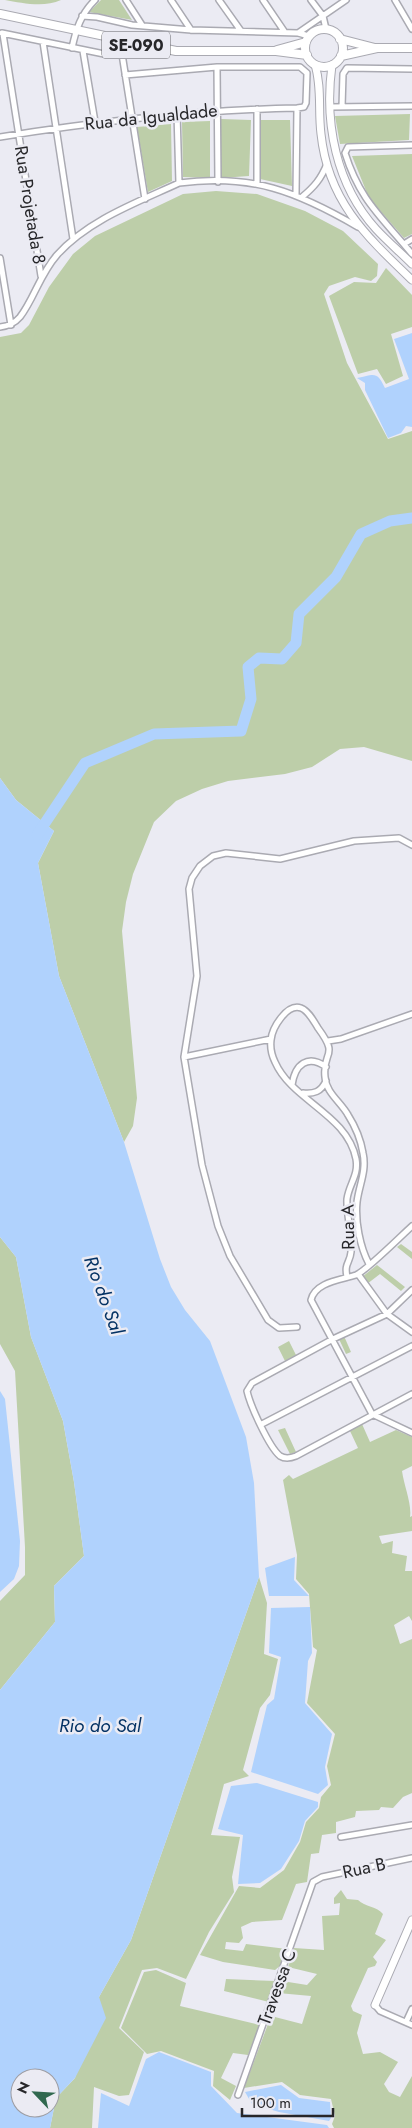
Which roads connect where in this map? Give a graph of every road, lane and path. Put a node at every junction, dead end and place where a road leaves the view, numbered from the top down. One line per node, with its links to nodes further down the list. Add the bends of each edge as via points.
1 (95, 0): 10 (street)
2 (126, 0): 12 (street)
3 (171, 0): 14 (street)
4 (219, 0): 17 (street)
5 (263, 0): 18 (street)
6 (312, 0): 11 (street)
7 (346, 0): 11 (street)
8 (394, 0): 13 (street)
9 (0, 14): 16 (main road, SE-090)
10 (82, 16): 12 (street); 16 (street)
11 (323, 16): 15 (street); 20 (street)
12 (142, 25): 14 (street)
13 (412, 28)
14 (191, 30): 17 (street)
15 (326, 30): 21 (main road, SE-090, via 318,30); 22 (main road)
16 (75, 31): 24 (street); 25 (main road, SE-090)
17 (241, 31): 18 (street)
18 (284, 31): 20 (street)
19 (2, 33): 23 (street); 48 (street, Rua Projetada 8)
20 (298, 33): 21 (street)
21 (308, 39): 29 (main road, SE-090); 31 (main road)
22 (340, 39): 26 (main road); 32 (main road)
23 (43, 42): 24 (street); 47 (street)
24 (72, 48): 28 (street)
25 (151, 48): 29 (main road, SE-090); 30 (street)
26 (377, 48): 27 (main road); 32 (main road)
27 (412, 48)
28 (84, 50): 30 (street); 46 (street)
29 (276, 51): 31 (main road, SE-090)
30 (122, 54): 37 (street)
31 (307, 55): 33 (main road)
32 (341, 56): 34 (main road)
33 (316, 64): 34 (main road); 51 (main road, via 320,134)
34 (332, 65): 39 (main road)
35 (217, 67): 37 (street); 41 (street, Rua da Igualdade, via 304,69 307,72 306,103 304,107); 43 (street)
36 (412, 69): 40 (street, via 347,68 344,70)
37 (125, 74): 45 (street)
38 (412, 106): 40 (street)
39 (331, 107): 40 (street); 63 (main road, via 338,163 348,188 376,229)
40 (342, 107)
41 (297, 108): 42 (street, Rua da Igualdade); 55 (street)
42 (257, 109): 43 (street, Rua da Igualdade); 54 (street)
43 (217, 110): 44 (street, Rua da Igualdade); 52 (street)
44 (177, 113): 45 (street, Rua da Igualdade); 53 (street)
45 (132, 117): 46 (street, Rua da Igualdade); 56 (street)
46 (95, 122): 47 (street, Rua da Igualdade)
47 (57, 128): 48 (street, Rua da Igualdade); 58 (street)
48 (19, 134): 49 (street, Rua da Igualdade); 64 (street, Rua Projetada 8)
49 (0, 137)
50 (412, 145): 60 (street, via 348,147 345,153 362,195)
51 (327, 164): 55 (street, via 315,186); 57 (main road, via 344,205)
52 (218, 182): 53 (street); 54 (street)
53 (179, 183): 56 (street)
54 (257, 183): 55 (street)
55 (299, 195): 57 (street)
56 (145, 199): 58 (street, via 95,224)
57 (358, 227): 65 (main road)
58 (74, 239): 64 (street)
59 (412, 239): 60 (street)
60 (404, 244): 61 (street)
61 (412, 254)
62 (0, 258): 66 (street)
63 (412, 264)
64 (41, 276): 66 (street, via 20,317)
65 (412, 280)
66 (11, 324): 67 (street)
67 (0, 328)
68 (412, 845): 72 (street, via 398,838 354,842 280,858 226,853 213,856 200,866 189,889 197,976)
69 (412, 1014): 71 (street)
70 (271, 1039): 71 (street, via 283,1016 295,1007 307,1012); 72 (street); 75 (street, Rua A, via 275,1062)
71 (328, 1041): 73 (street, Rua A, via 330,1050)
72 (184, 1057): 89 (street, via 202,1165 218,1226 230,1256 268,1320 278,1328)
73 (326, 1067): 74 (street, Rua A); 75 (street, via 318,1061 308,1060 300,1065)
74 (326, 1081): 76 (street); 77 (street, Rua A)
75 (292, 1084): 78 (street, Rua A)
76 (320, 1090): 77 (street); 79 (street)
77 (329, 1091): 82 (street, Rua A, via 348,1114 363,1153 365,1166 357,1202)
78 (303, 1094): 79 (street); 80 (street, Rua A)
79 (313, 1094): 80 (street)
80 (316, 1106): 83 (street, Rua A, via 345,1133 357,1162 357,1176 347,1198)
81 (412, 1226): 84 (street)
82 (362, 1252): 83 (street); 84 (street, Rua A)
83 (350, 1257): 86 (street, Rua A, via 345,1267)
84 (369, 1264): 85 (street)
85 (358, 1274): 86 (street); 88 (street)
86 (347, 1277): 91 (street, via 318,1288 311,1300)
87 (412, 1290): 88 (street)
88 (387, 1314): 90 (street); 91 (street)
89 (297, 1327)
90 (412, 1332)
91 (333, 1339): 93 (street); 96 (street, via 252,1383 247,1390)
92 (412, 1346): 93 (street)
93 (354, 1377): 95 (street); 96 (street)
94 (412, 1394): 95 (street)
95 (372, 1414): 96 (street, via 296,1456 284,1458 276,1452); 97 (street)
96 (262, 1424)
97 (412, 1433)
98 (412, 1825): 99 (street)
99 (341, 1837)
100 (412, 1858): 101 (street, Rua B)
101 (316, 1879): 107 (street, Travessa C, via 311,1885)
102 (412, 1920): 103 (main road)
103 (375, 2005): 105 (street)
104 (412, 2009): 105 (street)
105 (406, 2022): 106 (street)
106 (412, 2025)
107 (238, 2095)

